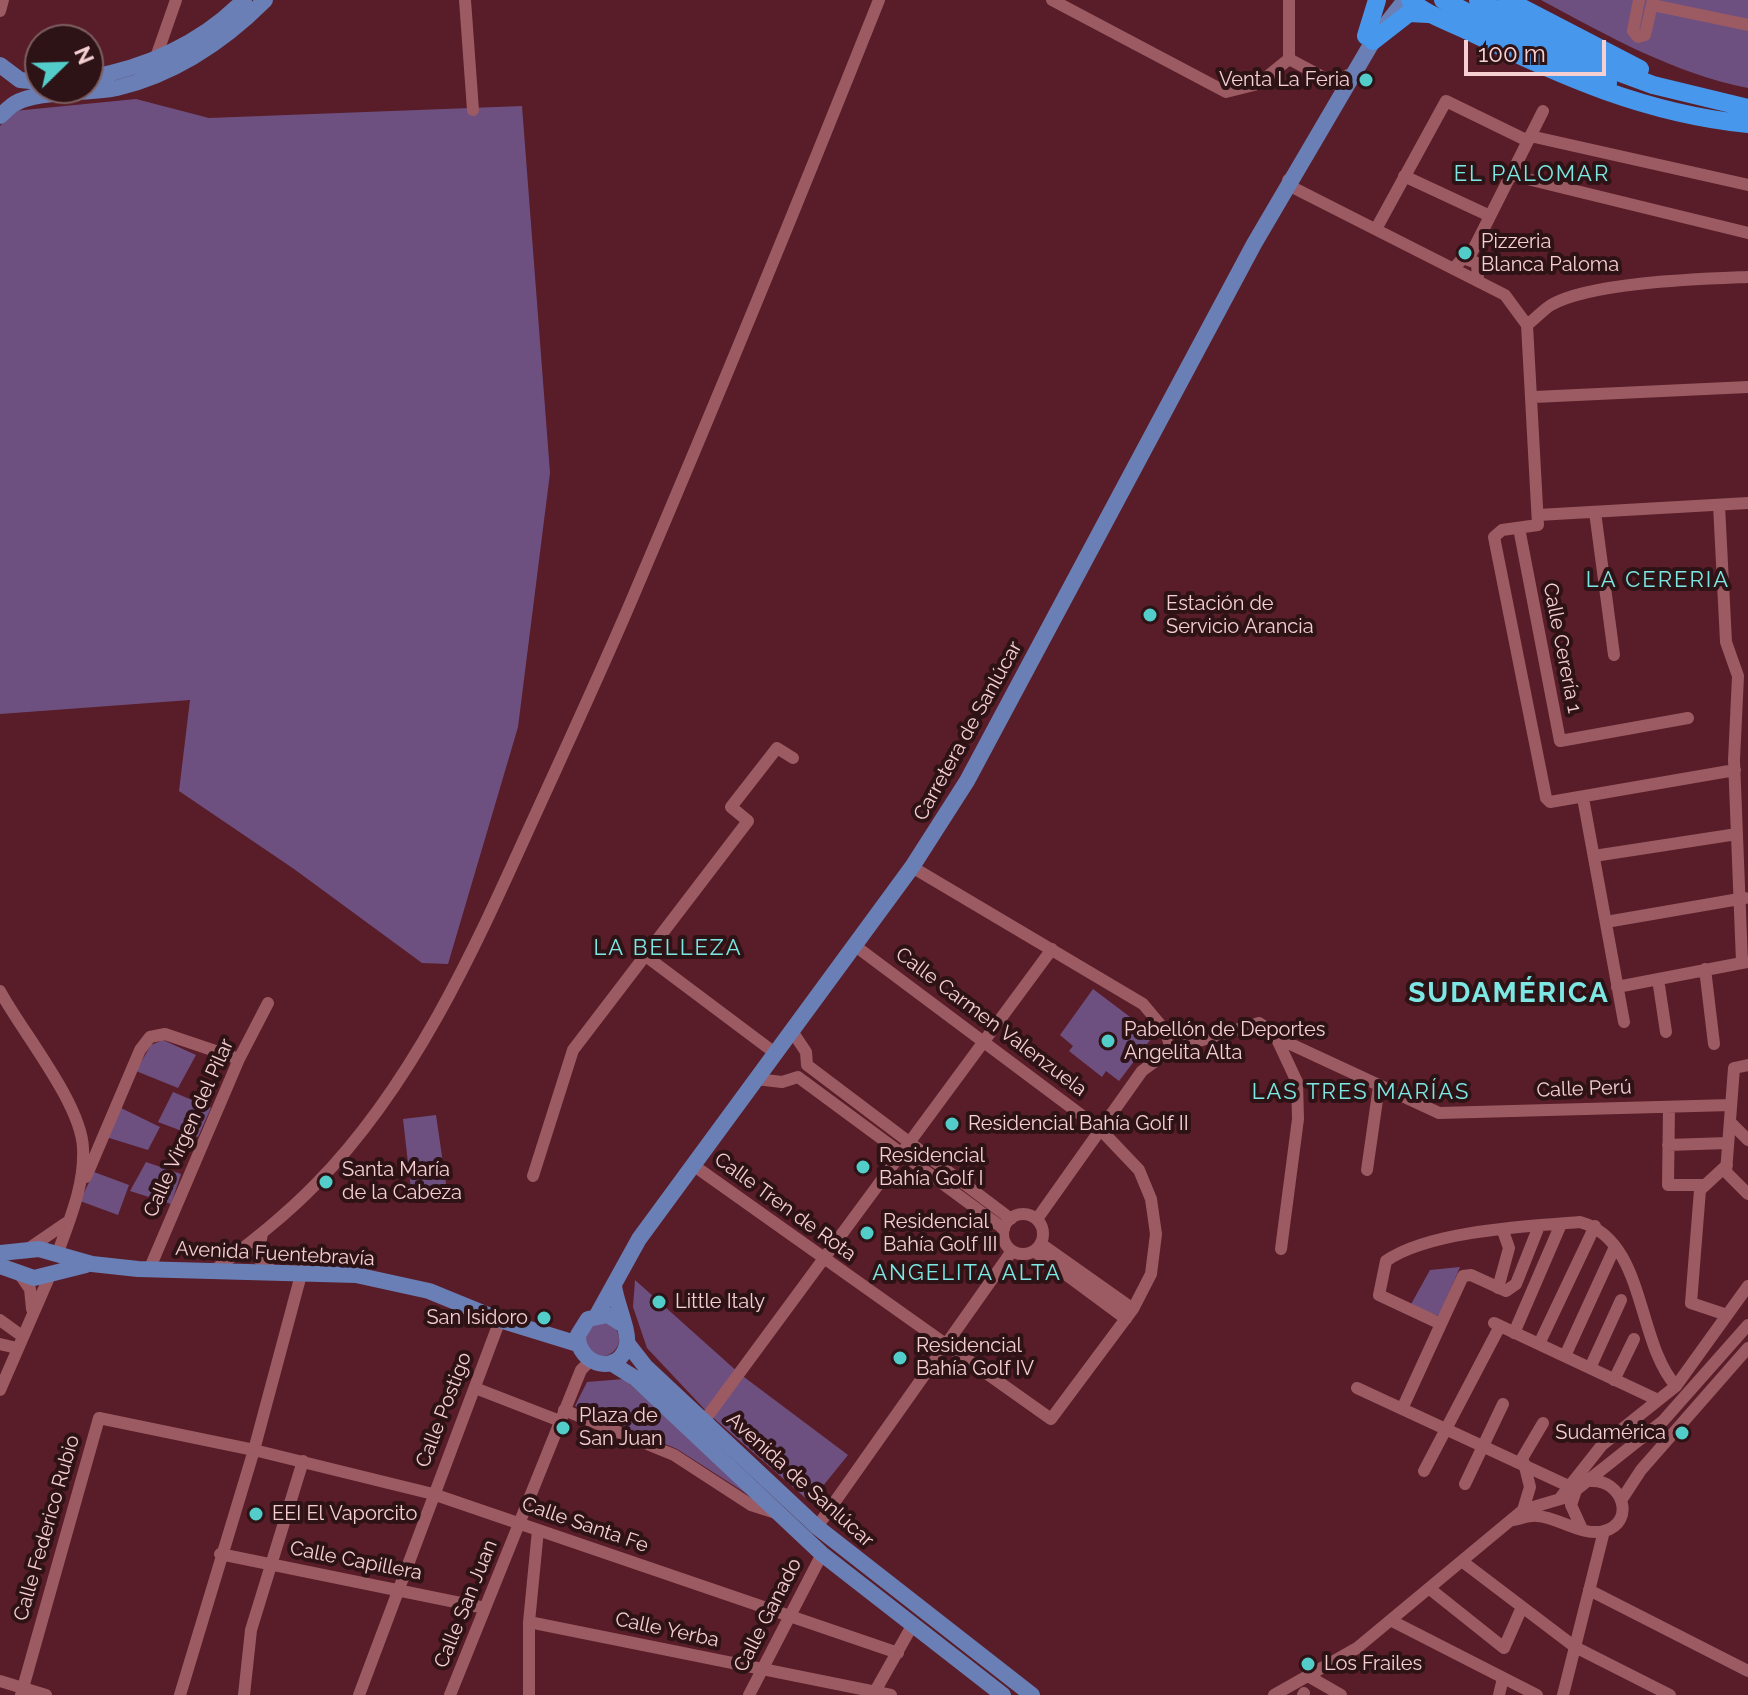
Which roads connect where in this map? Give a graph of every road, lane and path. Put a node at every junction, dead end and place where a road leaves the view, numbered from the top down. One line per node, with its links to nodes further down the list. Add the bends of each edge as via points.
1 (3, 0): 17 (street)
2 (176, 0): 21 (street)
3 (244, 0): 21 (main road, via 201,35)
4 (265, 0): 28 (main road, via 206,50 150,78 119,88 27,98)
5 (465, 0): 29 (street)
6 (879, 0): 112 (street, via 733,364 599,677 484,927 385,1100 316,1185)
7 (1052, 0): 20 (street, via 1226,92 1258,84)
8 (1289, 0): 20 (street)
9 (1377, 0): 19 (highway)
10 (1387, 0): 19 (main road, Carretera de Sanlúcar)
11 (1408, 0): 16 (highway); 19 (main road, Carretera de Sanlúcar)
12 (1478, 0): 27 (highway, via 1599,65 1653,85)
13 (1507, 0): 27 (highway, via 1641,69)
14 (1639, 0): 15 (street, via 1633,31 1638,37 1645,35)
15 (1653, 2): 18 (street)
16 (1441, 9): 19 (highway, via 1409,13); 32 (highway, via 1594,77)
17 (0, 11)
18 (1748, 25)
19 (1370, 39): 23 (main road, Carretera de Sanlúcar); 26 (main road, Carretera de Sanlúcar)
20 (1289, 59): 26 (street)
21 (155, 60): 24 (main road)
22 (2, 66): 25 (main road); 28 (main road, via 15,87)
23 (1358, 66): 26 (street); 36 (main road, Carretera de Sanlúcar)
24 (104, 75)
25 (24, 80)
26 (1336, 84): 31 (main road, Carretera de Sanlúcar)
27 (1748, 107)
28 (6, 110)
29 (473, 110)
30 (1543, 111): 33 (street)
31 (1314, 123): 36 (street); 41 (main road, Carretera de Sanlúcar, via 1255,231)
32 (1748, 123)
33 (1529, 138): 34 (street); 35 (street, via 1446,101); 37 (street)
34 (1511, 175): 38 (street); 40 (street)
35 (1404, 176): 38 (street); 39 (street)
36 (1288, 185): 39 (street); 41 (main road, Carretera de Sanlúcar)
37 (1748, 185)
38 (1490, 216): 42 (street)
39 (1376, 229): 43 (street)
40 (1748, 233)
41 (1254, 244): 62 (main road, Carretera de Sanlúcar, via 967,781)
42 (1469, 258): 43 (street); 45 (street, via 1477,263)
43 (1455, 267): 45 (street)
44 (1748, 277): 46 (street, via 1673,281 1580,295 1551,305)
45 (1478, 280): 46 (street, via 1505,295)
46 (1527, 325): 48 (street)
47 (1748, 387): 48 (street)
48 (1534, 397): 52 (street)
49 (1748, 503): 50 (street)
50 (1719, 505): 51 (street); 58 (street, via 1726,642 1738,676)
51 (1595, 512): 52 (street); 54 (street)
52 (1538, 515): 53 (street, via 1538,525)
53 (1519, 528): 55 (street, Calle Cerería 1, via 1560,741); 59 (street, via 1494,537 1546,798)
54 (1614, 655)
55 (1688, 718)
56 (793, 758): 67 (street, via 777,748 731,807 748,821)
57 (1748, 759): 58 (street)
58 (1734, 765): 59 (street); 60 (street)
59 (1583, 798): 61 (street)
60 (1737, 834): 61 (street); 63 (street)
61 (1594, 856): 64 (street)
62 (912, 867): 65 (main road, Carretera de Sanlúcar); 66 (street)
63 (1744, 898): 64 (street); 68 (street)
64 (1606, 922): 71 (street)
65 (854, 945): 76 (main road, Carretera de Sanlúcar); 78 (street, Calle Carmen Valenzuela)
66 (1052, 949): 78 (street); 80 (street, via 1143,1004 1164,1029)
67 (647, 957): 81 (street); 101 (street, via 573,1050)
68 (1745, 962): 69 (street)
69 (1705, 969): 70 (street); 79 (street)
70 (1658, 979): 71 (street); 77 (street)
71 (1617, 987): 74 (street)
72 (0, 991): 92 (street)
73 (268, 1003): 82 (street, Calle Virgen del Pilar)
74 (1624, 1022)
75 (1271, 1028): 80 (street, via 1259,1023); 87 (street, via 1286,1042); 116 (street, via 1297,1082 1298,1119)
76 (792, 1031): 81 (main road, Carretera de Sanlúcar); 83 (street, via 806,1052)
77 (1666, 1032)
78 (985, 1042): 91 (street, Calle Carmen Valenzuela); 97 (street)
79 (1714, 1044)
80 (1172, 1049): 91 (street, via 1142,1071)
81 (775, 1053): 86 (main road, Carretera de Sanlúcar)
82 (239, 1059): 94 (street, via 165,1034 150,1037); 126 (street, Calle Virgen del Pilar)
83 (807, 1065): 85 (street); 97 (street)
84 (1748, 1065): 88 (street, via 1734,1068)
85 (798, 1077): 86 (street, via 782,1082); 97 (street)
86 (756, 1079): 98 (main road, Carretera de Sanlúcar)
87 (1379, 1086): 89 (street, Calle Perú, via 1439,1113); 100 (street)
88 (1731, 1105): 89 (street, Calle Perú); 90 (street)
89 (1669, 1107): 96 (street)
90 (1730, 1122): 93 (street); 95 (street)
91 (1100, 1129): 105 (street); 136 (street, Calle Carmen Valenzuela, via 1139,1170 1151,1199 1156,1234 1151,1274)
92 (81, 1134): 94 (street); 103 (street)
93 (1748, 1140)
94 (101, 1141): 103 (street)
95 (1728, 1143): 96 (street); 99 (street)
96 (1668, 1145): 102 (street, via 1668,1185)
97 (908, 1148): 107 (street); 122 (street)
98 (693, 1165): 122 (street, Calle Tren de Rota); 131 (main road, Carretera de Sanlúcar, via 639,1239)
99 (1727, 1165): 102 (street); 104 (street, via 1726,1172)
100 (1367, 1170)
101 (533, 1176)
102 (1705, 1185): 137 (street, via 1700,1190 1691,1303)
103 (78, 1191): 106 (street)
104 (1748, 1194)
105 (1037, 1219): 107 (street, via 1029,1215); 113 (street, via 1043,1233)
106 (68, 1221): 114 (street); 121 (street)
107 (1007, 1224): 118 (street, via 1004,1238)
108 (1561, 1224): 109 (street); 110 (street); 144 (street)
109 (1539, 1226): 111 (street); 133 (street, via 1516,1284 1506,1291)
110 (1595, 1226): 117 (street); 151 (street)
111 (1503, 1231): 133 (street, via 1509,1248); 142 (street, via 1427,1242 1386,1261 1379,1295)
112 (262, 1234): 115 (street); 119 (street)
113 (1038, 1248): 118 (street, via 1026,1254); 136 (street)
114 (27, 1249): 120 (main road); 121 (main road, Avenida Fuentebravía); 130 (main road, via 19,1260)
115 (242, 1249): 119 (street); 125 (street)
116 (1281, 1249)
117 (1614, 1249): 154 (street); 159 (street, via 1629,1267 1649,1338 1664,1373)
118 (1012, 1251): 152 (street)
119 (257, 1252): 127 (street, via 259,1263)
120 (0, 1253)
121 (57, 1255): 123 (main road, Avenida Fuentebravía); 129 (main road)
122 (825, 1261): 152 (street, Calle Tren de Rota); 169 (street)
123 (92, 1264): 126 (main road, Avenida Fuentebravía); 129 (main road, Avenida Fuentebravía)
124 (0, 1266): 130 (main road)
125 (216, 1269): 126 (main road, Avenida Fuentebravía); 127 (main road, Avenida Fuentebravía)
126 (149, 1270)
127 (271, 1270): 128 (main road, Avenida Fuentebravía)
128 (302, 1271): 140 (main road, Avenida Fuentebravía, via 398,1282); 173 (street)
129 (50, 1275): 130 (main road, Avenida Fuentebravía); 135 (street)
130 (21, 1276): 135 (street, via 31,1295)
131 (614, 1286): 138 (main road, Carretera de Sanlúcar); 141 (main road)
132 (1748, 1286): 137 (street)
133 (1498, 1288): 142 (street, via 1463,1276)
134 (1621, 1300): 157 (street)
135 (32, 1313): 147 (street)
136 (1130, 1314): 168 (street, Calle Carmen Valenzuela)
137 (1727, 1315): 159 (street)
138 (590, 1319): 141 (main road, via 611,1316); 145 (main road); 150 (main road)
139 (0, 1320): 147 (street)
140 (500, 1320): 145 (main road, Avenida Fuentebravía); 160 (street, Calle Postigo)
141 (622, 1324): 148 (main road)
142 (1441, 1324): 165 (street)
143 (1748, 1325): 177 (street, via 1663,1421)
144 (1514, 1333): 151 (street); 171 (street, via 1497,1324)
145 (544, 1334): 150 (main road, Avenida Fuentebravía)
146 (1634, 1339): 158 (street)
147 (20, 1342): 149 (street); 162 (street)
148 (627, 1343): 156 (main road); 169 (main road, Avenida de Sanlúcar)
149 (0, 1344)
150 (578, 1344): 155 (main road)
151 (1539, 1344): 154 (street)
152 (944, 1345): 168 (street, Calle Tren de Rota); 186 (street)
153 (1748, 1348): 181 (street)
154 (1565, 1356): 157 (street)
155 (590, 1361): 156 (main road); 166 (street, Calle San Juan)
156 (611, 1363): 183 (main road, Avenida de Sanlúcar, via 635,1378)
157 (1590, 1368): 158 (street)
158 (1614, 1380): 163 (street)
159 (1676, 1386): 163 (street)
160 (475, 1388): 166 (street); 180 (street, Calle Postigo)
161 (1357, 1388): 165 (street)
162 (0, 1390)
163 (1658, 1400): 179 (street, via 1602,1445)
164 (1503, 1404): 172 (street)
165 (1402, 1409): 171 (street)
166 (562, 1416): 183 (street, via 674,1455 751,1505); 185 (street, Calle San Juan)
167 (99, 1418): 173 (street, Calle Santa Fe); 210 (street, Calle Federico Rubio)
168 (1051, 1419)
169 (704, 1421): 186 (main road, Avenida de Sanlúcar)
170 (1543, 1423): 175 (street)
171 (1446, 1428): 172 (street); 176 (street)
172 (1483, 1445): 175 (street); 178 (street)
173 (254, 1450): 174 (street, Calle Santa Fe); 190 (street)
174 (303, 1461): 180 (street, Calle Santa Fe); 193 (street)
175 (1522, 1462): 179 (street); 182 (street, via 1530,1487)
176 (1424, 1471)
177 (1591, 1481): 179 (street); 181 (street, via 1608,1483)
178 (1465, 1484)
179 (1570, 1492): 182 (street); 187 (street, via 1572,1514)
180 (433, 1494): 185 (street, Calle Santa Fe); 194 (street, Calle Postigo)
181 (1622, 1499): 189 (street, via 1618,1521)
182 (1523, 1510): 184 (street)
183 (778, 1513): 191 (main road, Avenida de Sanlúcar)
184 (1513, 1520): 187 (street, via 1538,1516); 192 (street)
185 (520, 1526): 188 (street, Calle Santa Fe); 198 (street, Calle San Juan)
186 (817, 1527): 221 (main road, Avenida de Sanlúcar)
187 (1581, 1527): 189 (street)
188 (538, 1530): 199 (street, Calle Santa Fe); 201 (street)
189 (1604, 1531): 196 (street)
190 (220, 1554): 193 (street, Calle Capillera); 213 (street)
191 (822, 1554): 199 (street, Calle Ganado); 202 (main road, Avenida de Sanlúcar)
192 (1463, 1562): 195 (street); 197 (street)
193 (271, 1566): 194 (street, Calle Capillera); 214 (street, via 251,1630)
194 (400, 1589): 198 (street, Calle Capillera); 215 (street, Calle Postigo)
195 (1430, 1589): 197 (street, via 1504,1648); 200 (street)
196 (1589, 1590): 203 (street); 206 (street)
197 (1522, 1607): 203 (street)
198 (485, 1608): 216 (street, Calle San Juan)
199 (790, 1615): 204 (street, Calle Santa Fe); 205 (street, Calle Ganado)
200 (1392, 1621): 207 (street); 208 (street)
201 (529, 1622): 205 (street, Calle Yerba); 217 (street)
202 (912, 1626): 204 (street); 220 (main road, Avenida de Sanlúcar)
203 (1575, 1647): 226 (street); 227 (street)
204 (898, 1653): 211 (street)
205 (762, 1669): 211 (street, Calle Yerba); 218 (street, Calle Ganado)
206 (1748, 1671)
207 (1308, 1676): 222 (street); 223 (street)
208 (1503, 1678): 224 (street); 225 (street)
209 (0, 1681): 210 (street)
210 (22, 1692): 212 (street)
211 (874, 1693): 219 (street, Calle Yerba)
212 (46, 1695)
213 (180, 1695)
214 (244, 1695)
215 (359, 1695)
216 (450, 1695)
217 (529, 1695)
218 (749, 1695)
219 (891, 1695)
220 (1003, 1695)
221 (1032, 1695)
222 (1274, 1695)
223 (1341, 1695)
224 (1499, 1695)
225 (1537, 1695)
226 (1563, 1695)
227 (1670, 1695)

